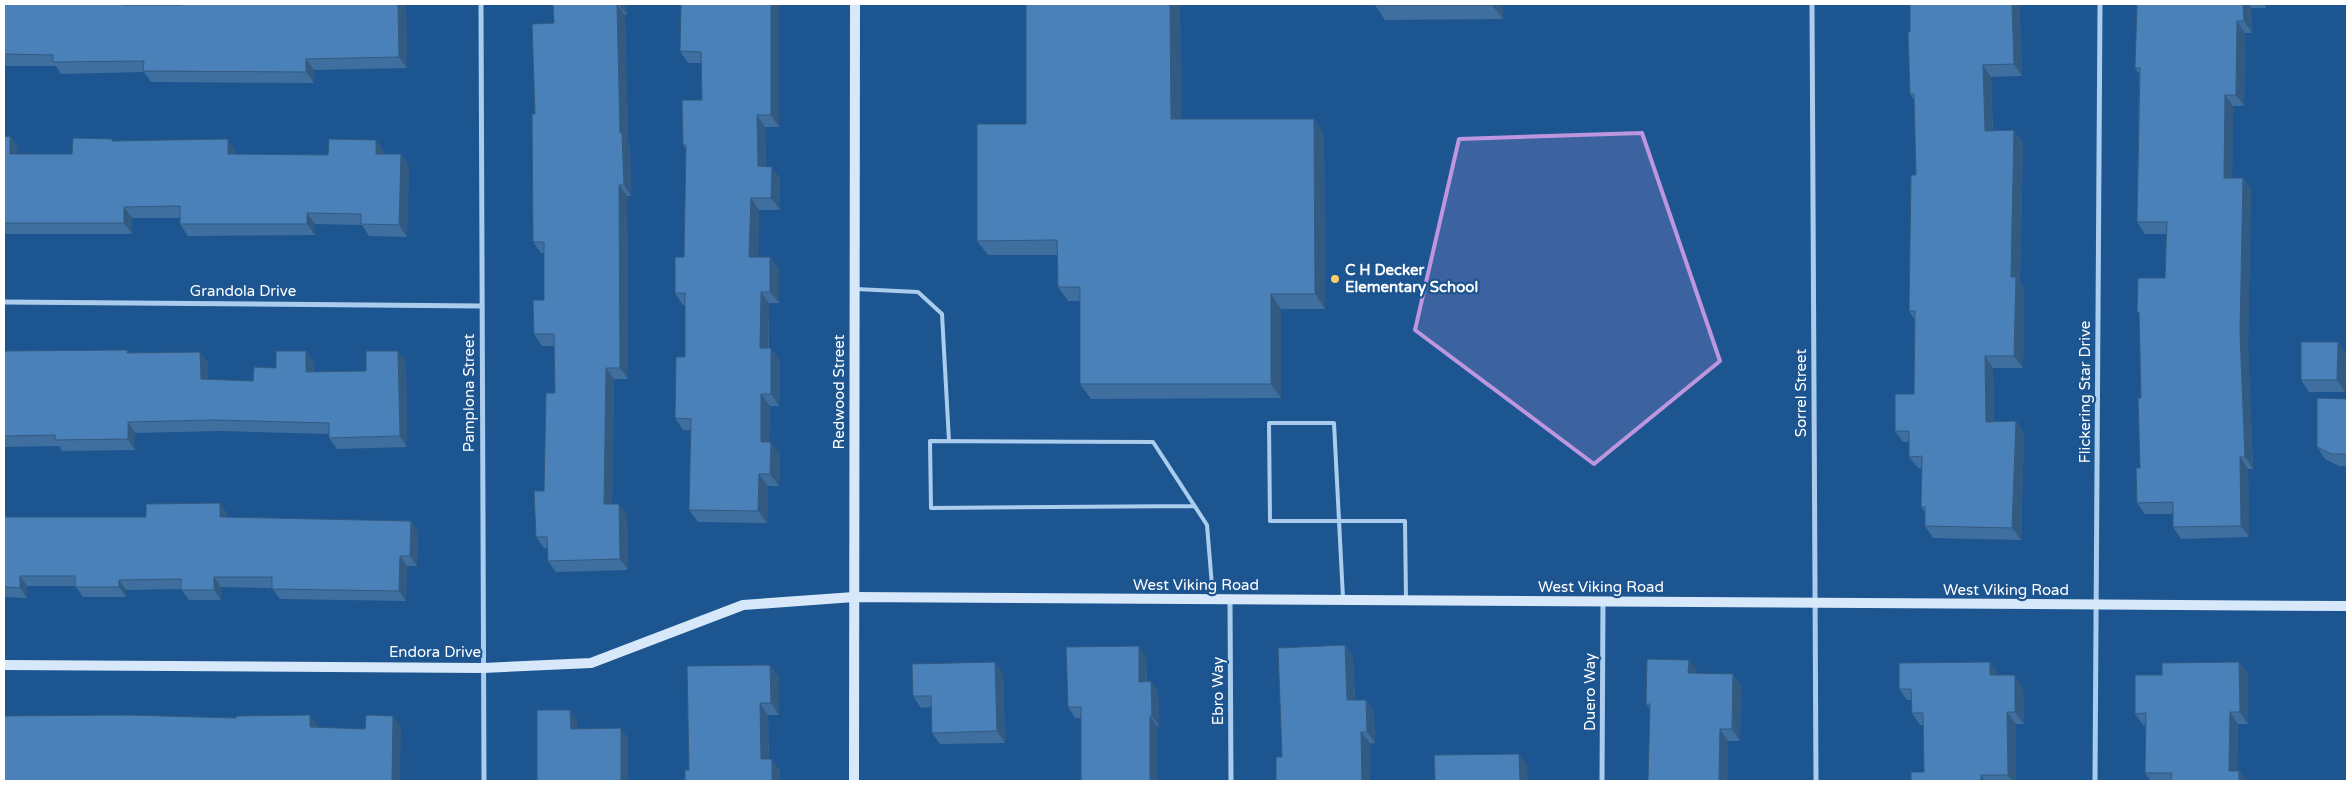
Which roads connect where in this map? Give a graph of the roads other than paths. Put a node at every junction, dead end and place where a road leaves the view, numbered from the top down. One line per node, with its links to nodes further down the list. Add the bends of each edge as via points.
1 (481, 4): 7 (street, Pamplona Street)
2 (855, 4): 5 (street, Redwood Street)
3 (1812, 4): 17 (street, Sorrel Street)
4 (2100, 4): 18 (street, Flickering Star Drive)
5 (855, 290): 8 (lane, via 918,292 942,314); 11 (street, Redwood Street)
6 (4, 302): 7 (street, Grandola Drive)
7 (481, 306): 21 (street, Pamplona Street)
8 (949, 441): 9 (lane, via 1153,442); 9 (lane, via 930,441 931,508)
9 (1194, 506): 12 (lane, via 1207,525)
10 (1339, 520): 10 (lane, via 1334,423 1269,423 1270,521); 14 (lane); 15 (lane, via 1405,521)
11 (854, 597): 12 (street, West Viking Road); 21 (street, Endora Drive, via 744,605 591,663); 23 (street, Redwood Street)
12 (1213, 600): 13 (street, West Viking Road)
13 (1230, 600): 14 (street, West Viking Road); 24 (street, Ebro Way)
14 (1343, 600): 15 (street, West Viking Road)
15 (1406, 601): 16 (street, West Viking Road)
16 (1603, 602): 17 (street, West Viking Road); 25 (street, Duero Way)
17 (1814, 603): 18 (street, West Viking Road); 26 (street, Sorrel Street)
18 (2097, 605): 19 (street, West Viking Road); 27 (street, Flickering Star Drive)
19 (2347, 606)
20 (4, 665): 21 (street, Endora Drive)
21 (483, 668): 22 (street, Pamplona Street)
22 (484, 781)
23 (854, 781)
24 (1231, 781)
25 (1602, 781)
26 (1816, 781)
27 (2095, 781)

